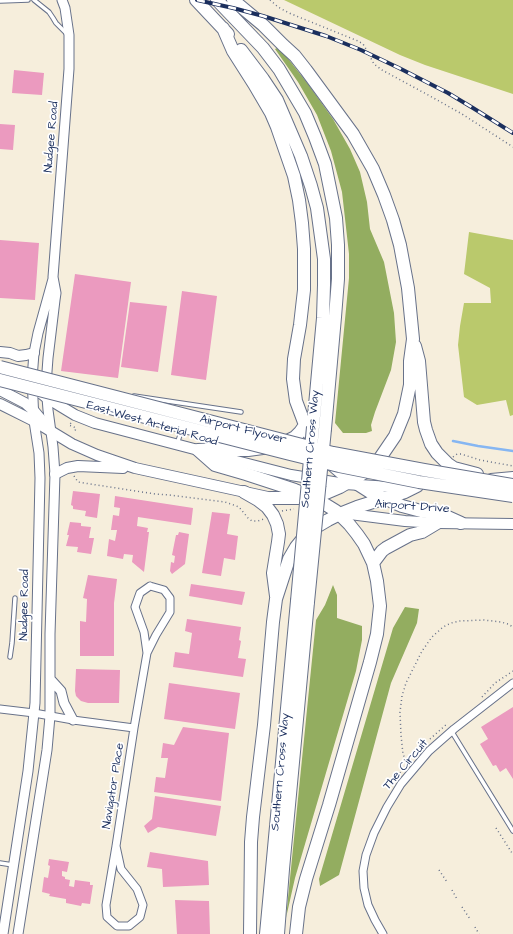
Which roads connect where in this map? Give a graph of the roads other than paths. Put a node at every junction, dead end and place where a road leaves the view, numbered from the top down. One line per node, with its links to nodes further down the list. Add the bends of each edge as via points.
1 (28, 0): 7 (lane)
2 (34, 0): 9 (lane, via 49,12)
3 (62, 0): 9 (main road, Nudgee Road)
4 (196, 0): 8 (highway, Southern Cross Way)
5 (217, 0): 17 (highway, Southern Cross Way, via 264,48 279,68 305,113 325,164 336,218 338,245 337,287)
6 (233, 0): 11 (highway, via 283,45 306,70 353,134 373,169 400,245 408,288)
7 (0, 1)
8 (223, 28): 17 (highway, Southern Cross Way, via 277,100 311,186 317,208 324,259); 30 (highway, via 233,51 277,126 294,176 299,200 304,249 304,290 293,379 296,401)
9 (68, 35): 10 (main road, Nudgee Road, via 69,75)
10 (53, 277): 13 (main road, Nudgee Road); 23 (main road, Nudgee Road, via 56,293 46,376)
11 (413, 339): 38 (highway, via 419,361 424,422 431,444 448,464); 39 (highway, via 409,396 400,425 378,461)
12 (0, 352): 13 (main road, via 21,356)
13 (34, 353): 18 (main road, Nudgee Road)
14 (0, 362): 18 (main road, East-West Arterial Road)
15 (0, 367): 40 (highway, Airport Flyover, bridge, via 333,453)
16 (0, 380): 43 (highway, Airport Flyover, bridge, via 339,466 419,482)
17 (323, 383): 54 (highway, Southern Cross Way, bridge)
18 (33, 387): 23 (main road, East-West Arterial Road); 27 (main road, Nudgee Road)
19 (0, 390): 27 (main road, via 25,403)
20 (93, 390): 21 (lane)
21 (122, 394)
22 (130, 395): 25 (lane)
23 (47, 398): 31 (main road, Nudgee Road); 32 (main road, East-West Arterial Road, via 75,415 95,423)
24 (0, 404): 27 (main road)
25 (188, 404): 26 (lane); 28 (lane)
26 (241, 412)
27 (34, 416): 31 (main road); 60 (main road, Nudgee Road, via 40,478)
28 (185, 416)
29 (183, 423): 32 (lane)
30 (305, 425): 33 (highway, via 295,437 270,447 248,450); 39 (highway, via 315,445 326,459)
31 (51, 432): 34 (main road, via 85,450); 35 (main road, Nudgee Road)
32 (177, 445): 33 (main road, East-West Arterial Road)
33 (198, 450): 37 (main road, East-West Arterial Road); 46 (highway, via 215,465 295,490)
34 (135, 468): 35 (main road, via 84,466 72,467); 42 (main road)
35 (55, 474): 57 (main road, Nudgee Road)
36 (513, 477): 38 (main road, Airport Drive)
37 (312, 479): 39 (main road, Airport Drive)
38 (490, 479): 41 (main road, Airport Drive)
39 (351, 483): 41 (main road, Airport Drive, via 390,487); 45 (highway); 46 (highway)
40 (513, 485)
41 (417, 486): 45 (highway)
42 (244, 492): 44 (main road); 53 (highway, via 263,504 277,524 279,534 273,573)
43 (513, 496)
44 (271, 498): 46 (highway)
45 (383, 498): 47 (highway); 49 (highway, via 421,511 441,514)
46 (310, 501): 47 (highway, via 323,503)
47 (339, 513): 48 (main road, Airport Drive); 51 (highway, via 364,544); 53 (highway, via 311,530 296,547 289,559)
48 (437, 523): 49 (main road, Airport Drive); 51 (highway, via 386,548)
49 (461, 523): 50 (main road, Airport Drive)
50 (513, 524)
51 (373, 563): 75 (highway, via 380,606 377,634 306,879)
52 (15, 598): 56 (lane)
53 (276, 599): 72 (highway, via 252,823)
54 (303, 602): 73 (highway, Southern Cross Way); 74 (highway, Southern Cross Way)
55 (147, 653): 55 (street, Navigator Place, via 136,607 140,593 150,586 164,590 170,598 170,612); 63 (street, Navigator Place)
56 (10, 658)
57 (51, 680): 61 (main road, Nudgee Road); 62 (main road, via 61,690 64,703)
58 (513, 683): 64 (street, The Circuit)
59 (0, 709): 60 (street, Navigator Place)
60 (34, 713): 61 (street, Navigator Place); 68 (main road, Nudgee Road)
61 (50, 716): 62 (street, Navigator Place); 69 (main road, Nudgee Road)
62 (73, 720): 63 (street, Navigator Place)
63 (134, 728): 66 (street, Navigator Place)
64 (451, 731): 65 (lane); 76 (street, The Circuit, via 429,751 401,784 387,807 368,849 364,864 364,888 370,912)
65 (513, 831)
66 (116, 846): 66 (street, Navigator Place, via 121,869 137,889 143,905 140,917 129,926 117,926 107,917 106,905)
67 (0, 863): 68 (lane)
68 (14, 865): 69 (main road); 70 (main road, Nudgee Road)
69 (28, 867): 71 (main road, Nudgee Road)
70 (3, 934)
71 (18, 934)
72 (250, 934)
73 (266, 934)
74 (278, 934)
75 (296, 934)
76 (383, 934)

